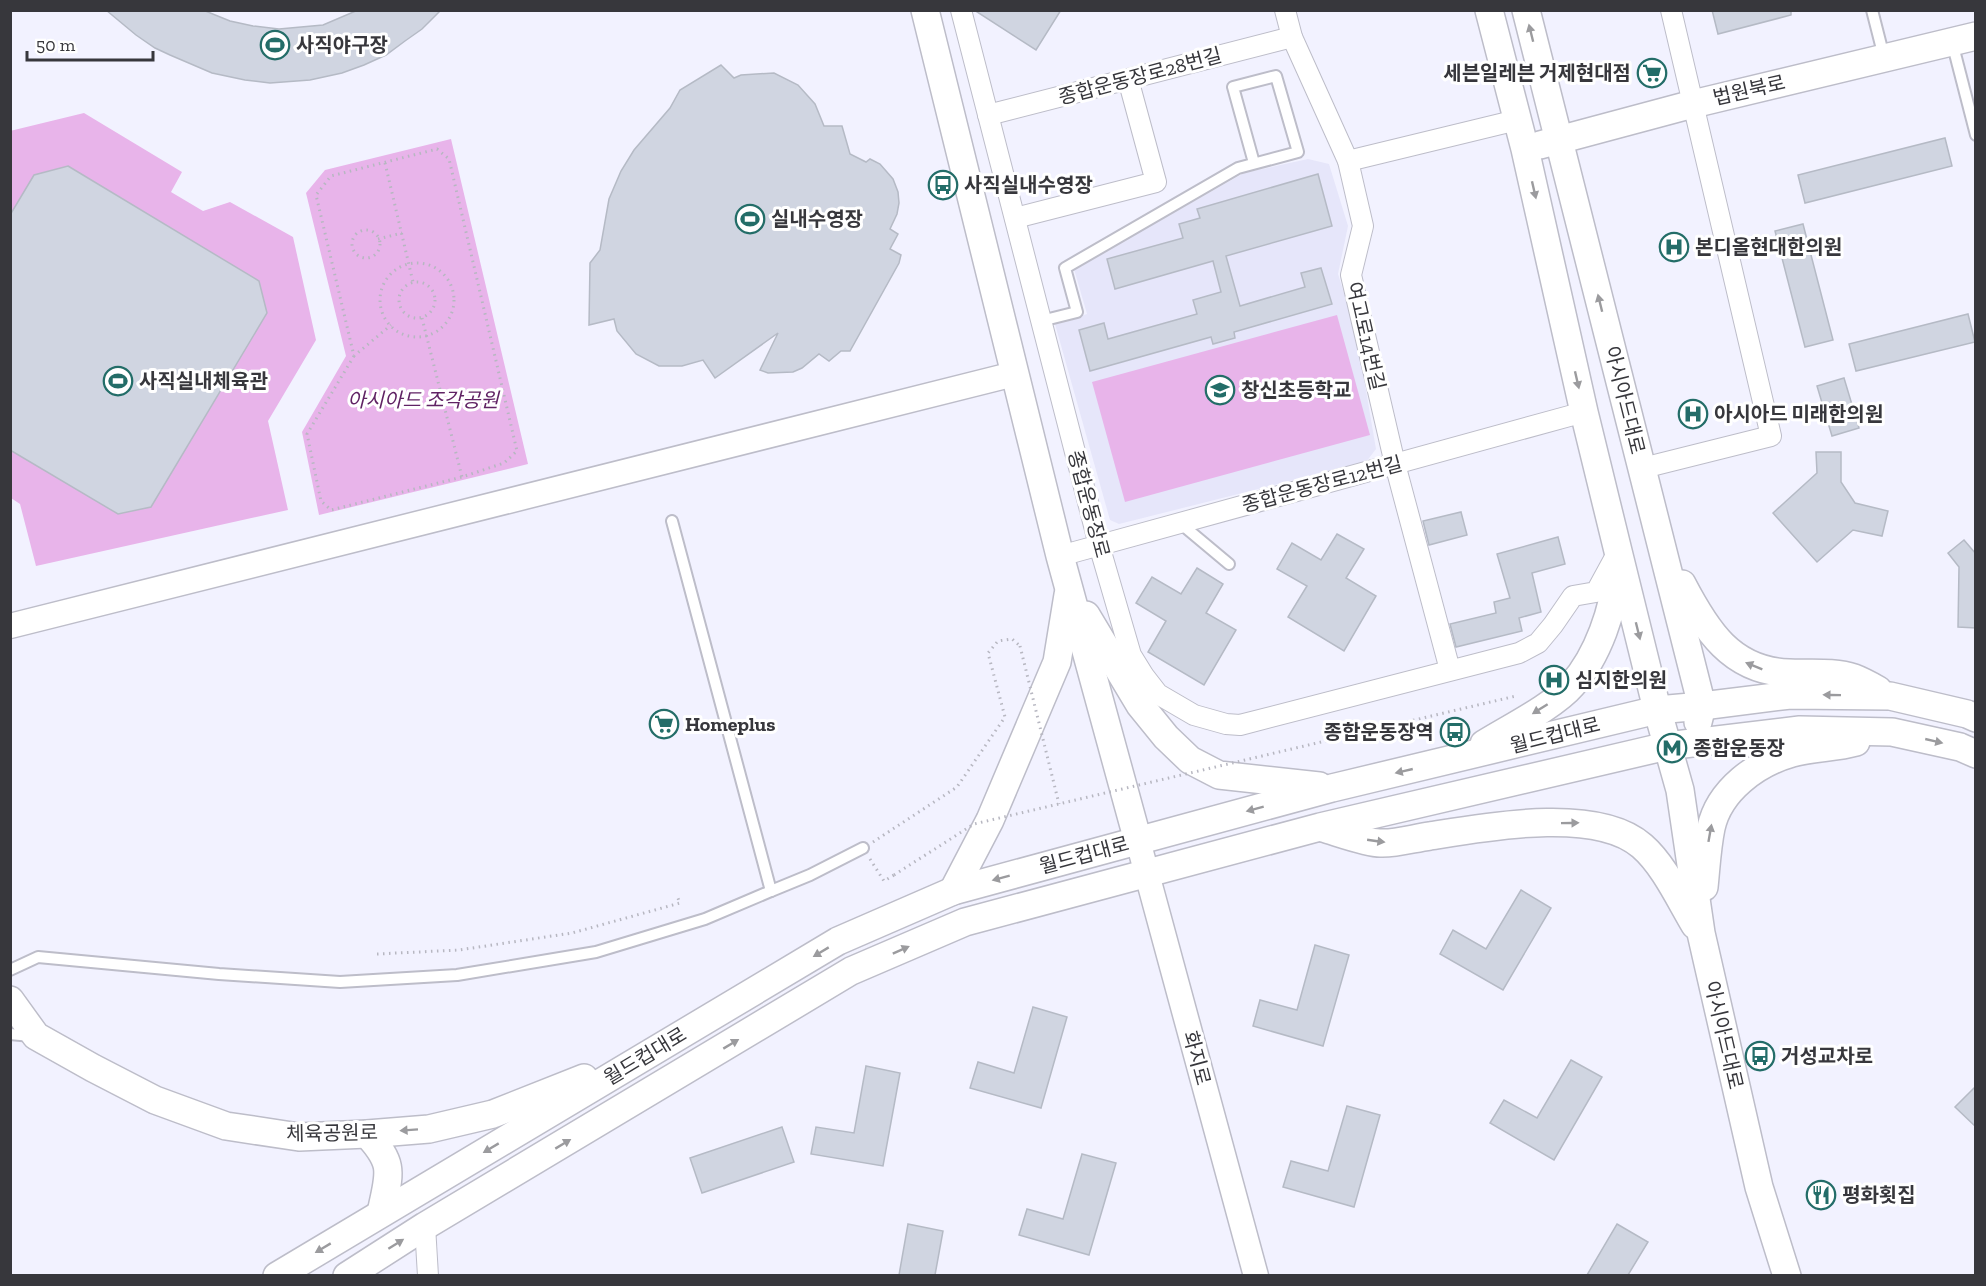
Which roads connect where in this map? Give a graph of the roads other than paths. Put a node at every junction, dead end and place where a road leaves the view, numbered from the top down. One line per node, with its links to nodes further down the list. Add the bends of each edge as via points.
1 (925, 10): 22 (main road, 종합운동장로)
2 (961, 10): 13 (street, 종합운동장로)
3 (1285, 10): 8 (street, 여고로14번길)
4 (1489, 10): 14 (main road, 아시아드대로)
5 (1526, 10): 16 (main road, 아시아드대로, one-way to 5)
6 (1671, 10): 12 (street)
7 (1872, 10): 10 (lane)
8 (1292, 37): 11 (street, 종합운동장로28번길); 18 (street, 여고로14번길)
9 (1964, 39): 10 (main road, 법원북로); 15 (lane)
10 (1884, 58): 12 (main road, 법원북로)
11 (1128, 79): 13 (street, 종합운동장로28번길); 20 (street, via 1156,182)
12 (1693, 104): 16 (main road, 법원북로); 25 (street, via 1771,436)
13 (988, 116): 20 (street, 종합운동장로)
14 (1517, 120): 17 (main road, 아시아드대로); 18 (street)
15 (1976, 135)
16 (1558, 140): 17 (main road, 법원북로); 25 (main road, 아시아드대로, one-way to 16)
17 (1525, 149): 23 (main road, 아시아드대로, one-way to 23)
18 (1348, 161): 24 (street, 여고로14번길, via 1363,226 1351,275)
19 (1254, 163): 19 (lane, via 1298,152 1276,76 1233,87); 21 (lane, via 1238,168 1065,268 1077,312)
20 (1015, 218): 21 (street, 종합운동장로)
21 (1041, 321): 29 (street, 종합운동장로)
22 (1014, 374): 31 (main road, 종합운동장로); 34 (street)
23 (1584, 412): 24 (street, 종합운동장로12번길); 30 (main road, 아시아드대로)
24 (1395, 464): 27 (street, 종합운동장로12번길); 35 (street, 여고로14번길)
25 (1642, 468): 28 (main road, 아시아드대로)
26 (672, 521): 49 (lane)
27 (1179, 523): 29 (street, 종합운동장로12번길); 32 (lane)
28 (1661, 543): 36 (main road, one-way to 28, via 1853,678 1786,673 1742,661 1703,623); 37 (main road, 아시아드대로)
29 (1100, 545): 31 (street, 종합운동장로12번길); 35 (street, 종합운동장로, via 1131,655 1158,694 1194,715 1240,725)
30 (1618, 551): 35 (street, 종합운동장로, via 1596,592 1573,596 1538,643 1520,653); 38 (main road, 아시아드대로, one-way to 38); 43 (main road, one-way to 43, via 1612,607 1592,654 1572,686)
31 (1060, 556): 33 (main road, 종합운동장로)
32 (1229, 564)
33 (1069, 588): 44 (main road, via 1140,705 1190,760 1219,775); 46 (main road, 종합운동장로); 50 (main road, via 1057,662 990,820)
34 (10, 626)
35 (1450, 670)
36 (1890, 696): 37 (main road, 월드컵대로, one-way to 37, via 1790,695); 39 (main road, 월드컵대로)
37 (1702, 706): 38 (main road, 월드컵대로); 41 (main road, 아시아드대로)
38 (1657, 710): 41 (main road, 아시아드대로); 43 (main road, 월드컵대로)
39 (1976, 718)
40 (1892, 732): 41 (main road, 월드컵대로, via 1800,730); 42 (main road, 월드컵대로, one-way to 42); 51 (main road, one-way to 40, via 1711,827 1729,792 1767,763 1793,753 1840,747)
41 (1680, 745): 45 (main road, 월드컵대로); 51 (main road, 아시아드대로, via 1680,790)
42 (1976, 754)
43 (1461, 758): 44 (main road, 월드컵대로, one-way to 44)
44 (1332, 788): 46 (main road, 월드컵대로, one-way to 46)
45 (1320, 827): 48 (main road, 월드컵대로); 51 (main road, one-way to 51, via 1380,843 1488,827 1569,823 1604,827 1630,837 1653,855)
46 (1138, 841): 48 (street, 화지로); 50 (main road, 월드컵대로, one-way to 50)
47 (862, 848): 49 (lane)
48 (1148, 873): 58 (main road, 월드컵대로, one-way to 48, via 851,971 965,922); 62 (street, 화지로)
49 (771, 891): 52 (lane, via 705,919 596,952 457,975 340,982 38,957)
50 (953, 891): 55 (main road, 월드컵대로, one-way to 55, via 838,942)
51 (1701, 933): 63 (main road, 아시아드대로, via 1759,1187)
52 (10, 970)
53 (10, 1000): 54 (main road, 체육공원로)
54 (23, 1035): 56 (main road, 체육공원로, via 155,1100 226,1126 299,1137)
55 (645, 1056): 56 (main road, 체육공원로, one-way to 56, via 493,1114 429,1129); 57 (main road, 월드컵대로, one-way to 57)
56 (367, 1134): 57 (main road, via 382,1150 388,1164)
57 (381, 1213): 59 (main road, 월드컵대로, one-way to 59)
58 (425, 1226): 60 (main road, 월드컵대로, one-way to 58); 61 (street)
59 (277, 1275)
60 (347, 1275)
61 (428, 1275)
62 (1256, 1275)
63 (1787, 1275)

